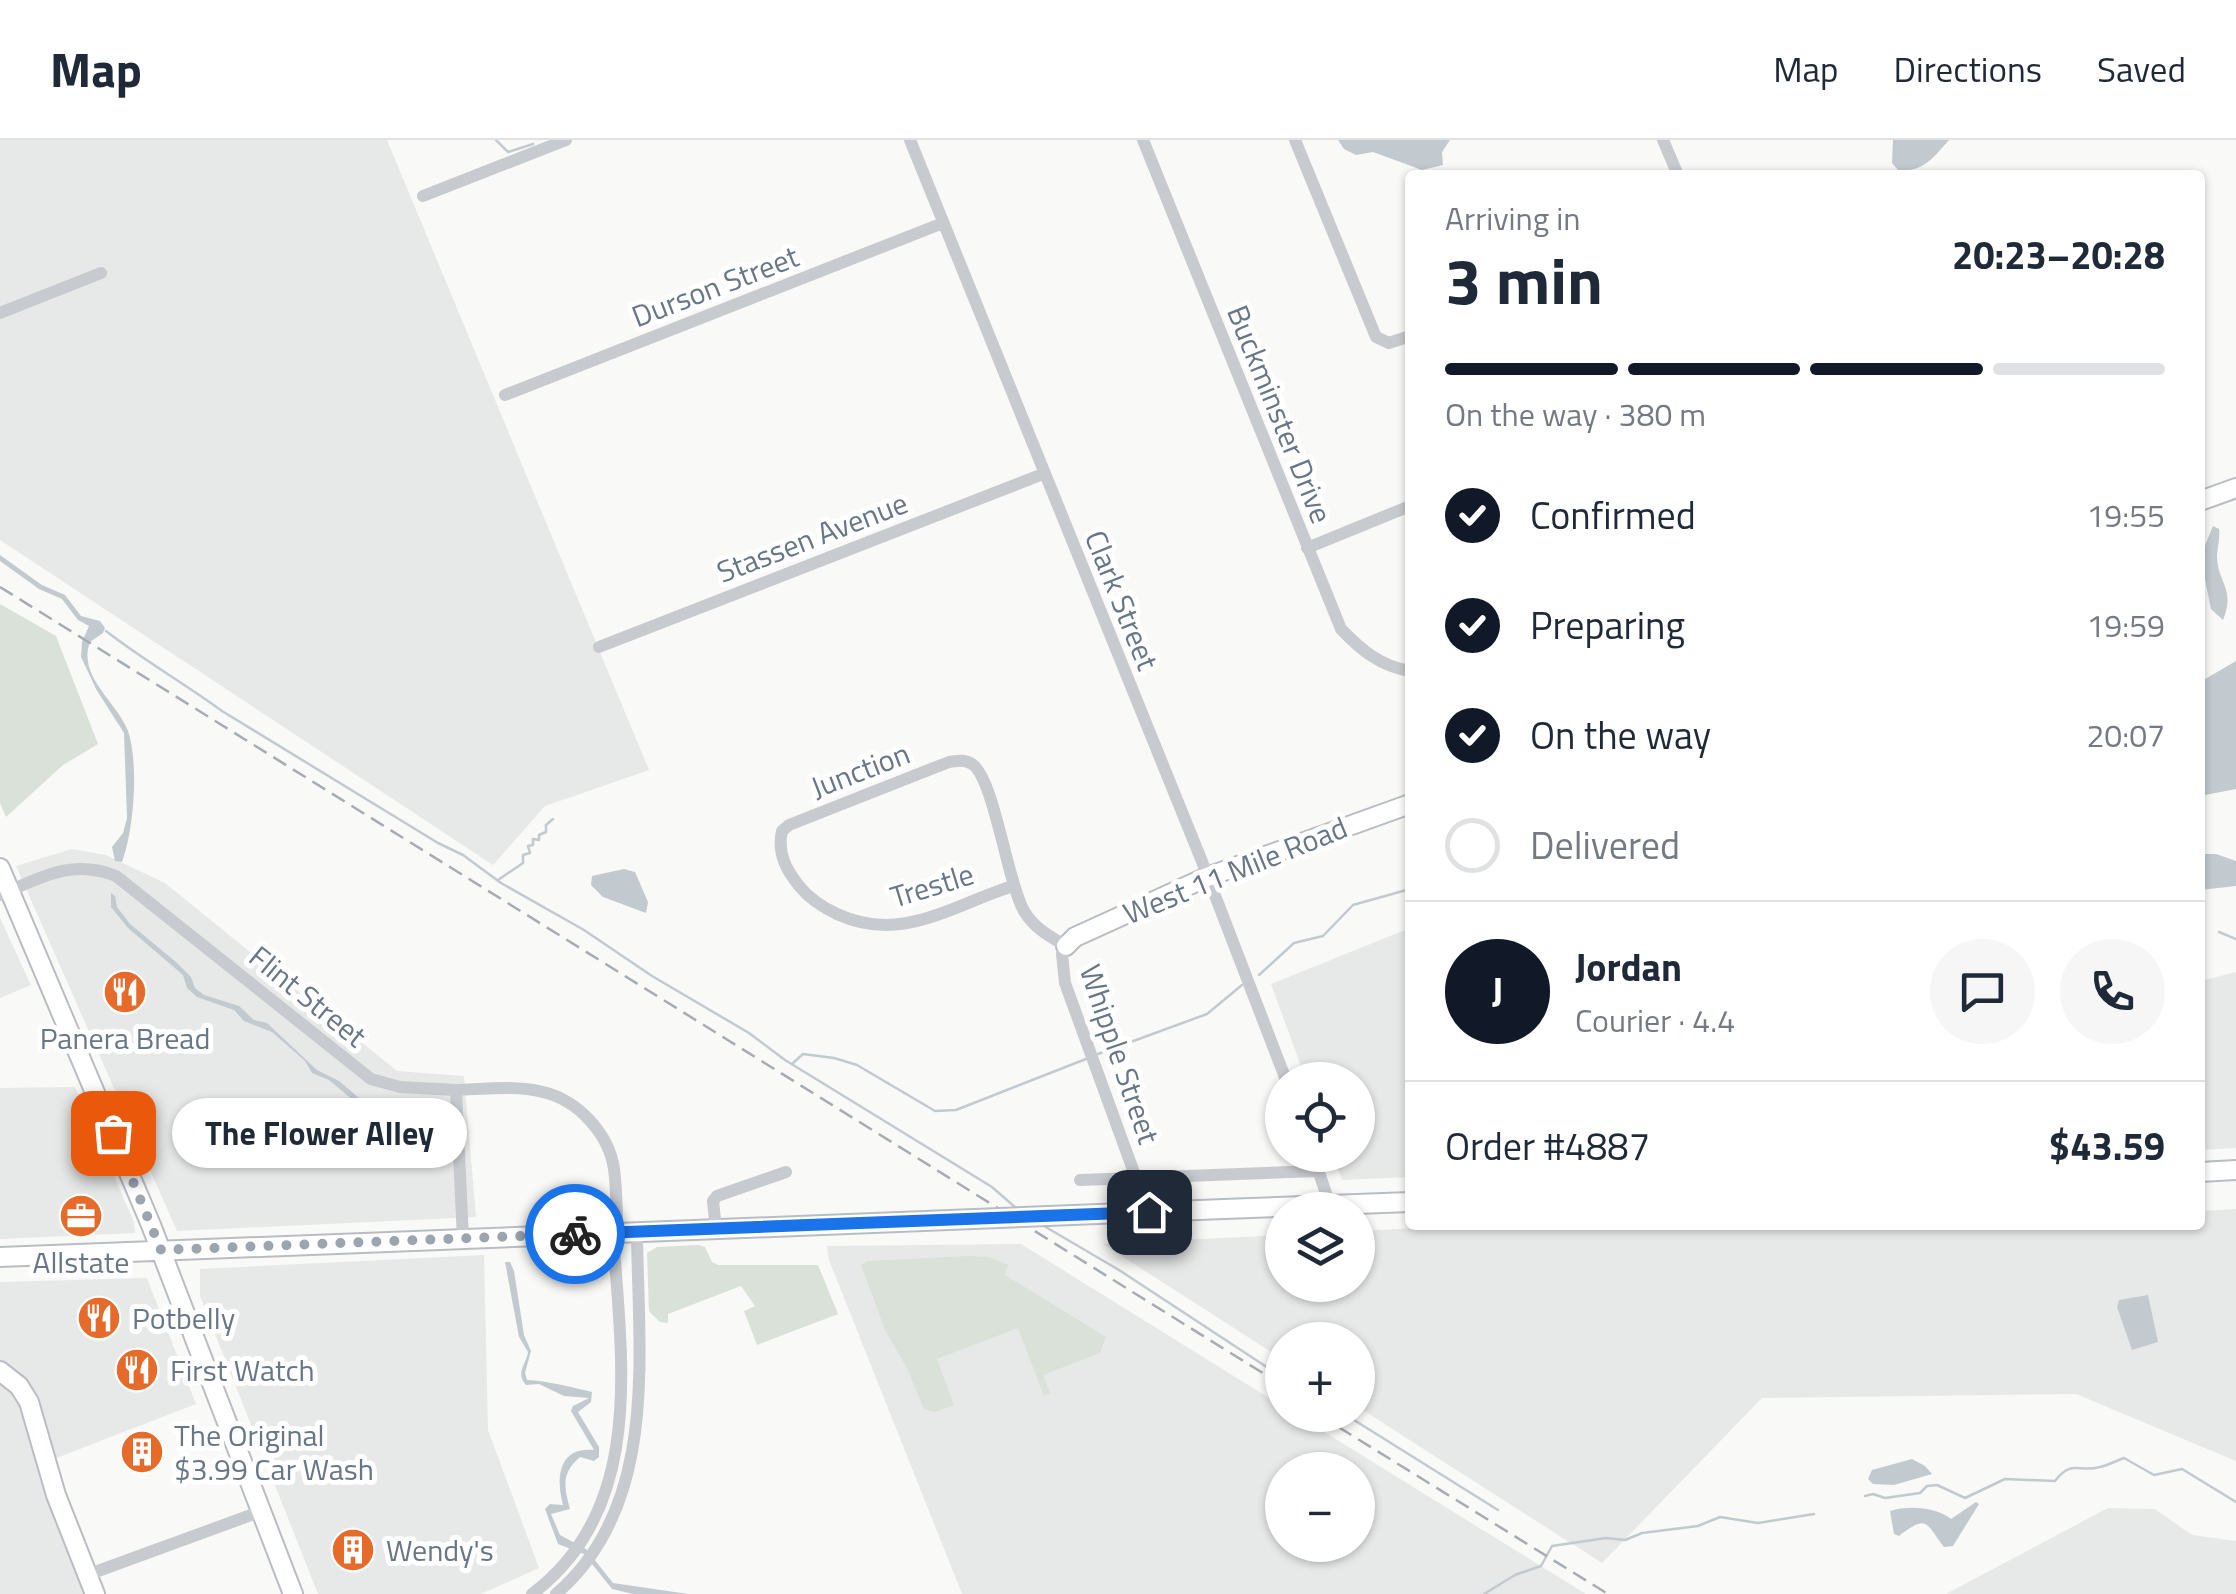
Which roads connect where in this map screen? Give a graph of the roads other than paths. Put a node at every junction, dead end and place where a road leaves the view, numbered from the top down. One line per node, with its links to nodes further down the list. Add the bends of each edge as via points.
1 (566, 140): 7 (street)
2 (910, 140): 8 (street, Clark Street)
3 (1143, 140): 17 (street, Buckminster Drive)
4 (1295, 140): 11 (street, via 1376,337)
5 (1664, 140): 6 (street)
6 (1676, 170)
7 (423, 196)
8 (943, 223): 12 (street, Durson Street); 13 (street, Clark Street)
9 (101, 273): 10 (street)
10 (0, 314)
11 (1405, 337)
12 (505, 395)
13 (1043, 474): 18 (street, Stassen Avenue); 23 (street, Clark Street)
14 (2236, 488): 15 (main road)
15 (2205, 500)
16 (1405, 508): 17 (street)
17 (1307, 548): 19 (street, Buckminster Drive, via 1341,628 1368,655)
18 (599, 647)
19 (1405, 671)
20 (1405, 806): 23 (main road, West 11 Mile Road)
21 (781, 850): 24 (street, Trestle, via 806,895 850,920 879,926 904,926); 24 (street, Junction, via 782,831 789,826 966,760 976,767 1001,832)
22 (0, 868): 25 (main road)
23 (1207, 877): 26 (main road, West 11 Mile Road); 27 (street, Clark Street)
24 (1013, 886): 26 (street, via 1035,925)
25 (5, 893): 28 (street, Flint Street, via 69,868 111,874 372,1079); 42 (main road)
26 (1066, 946): 33 (street, Whipple Street, via 1064,983)
27 (1279, 1062)
28 (456, 1090): 40 (street, Flint Street, via 545,1092 590,1120 614,1167); 41 (street)
29 (2236, 1170): 32 (main road)
30 (786, 1172): 38 (street, via 718,1196)
31 (1292, 1172): 33 (street)
32 (2205, 1172)
33 (1136, 1178): 34 (street)
34 (1080, 1180)
35 (1405, 1202): 36 (main road)
36 (1375, 1203)
37 (1265, 1207): 38 (main road, bridge)
38 (716, 1229): 39 (main road)
39 (637, 1232): 40 (main road); 46 (street, via 637,1427 626,1482)
40 (616, 1233): 41 (main road); 46 (street, Flint Street, via 620,1419)
41 (464, 1240): 42 (main road)
42 (161, 1250): 43 (main road); 45 (main road)
43 (0, 1257)
44 (0, 1371): 47 (main road, via 28,1402)
45 (262, 1511): 47 (street); 50 (main road)
46 (602, 1520): 48 (street, via 596,1546); 51 (street)
47 (87, 1575): 49 (main road)
48 (560, 1590)
49 (95, 1594)
50 (294, 1594)
51 (532, 1594)

